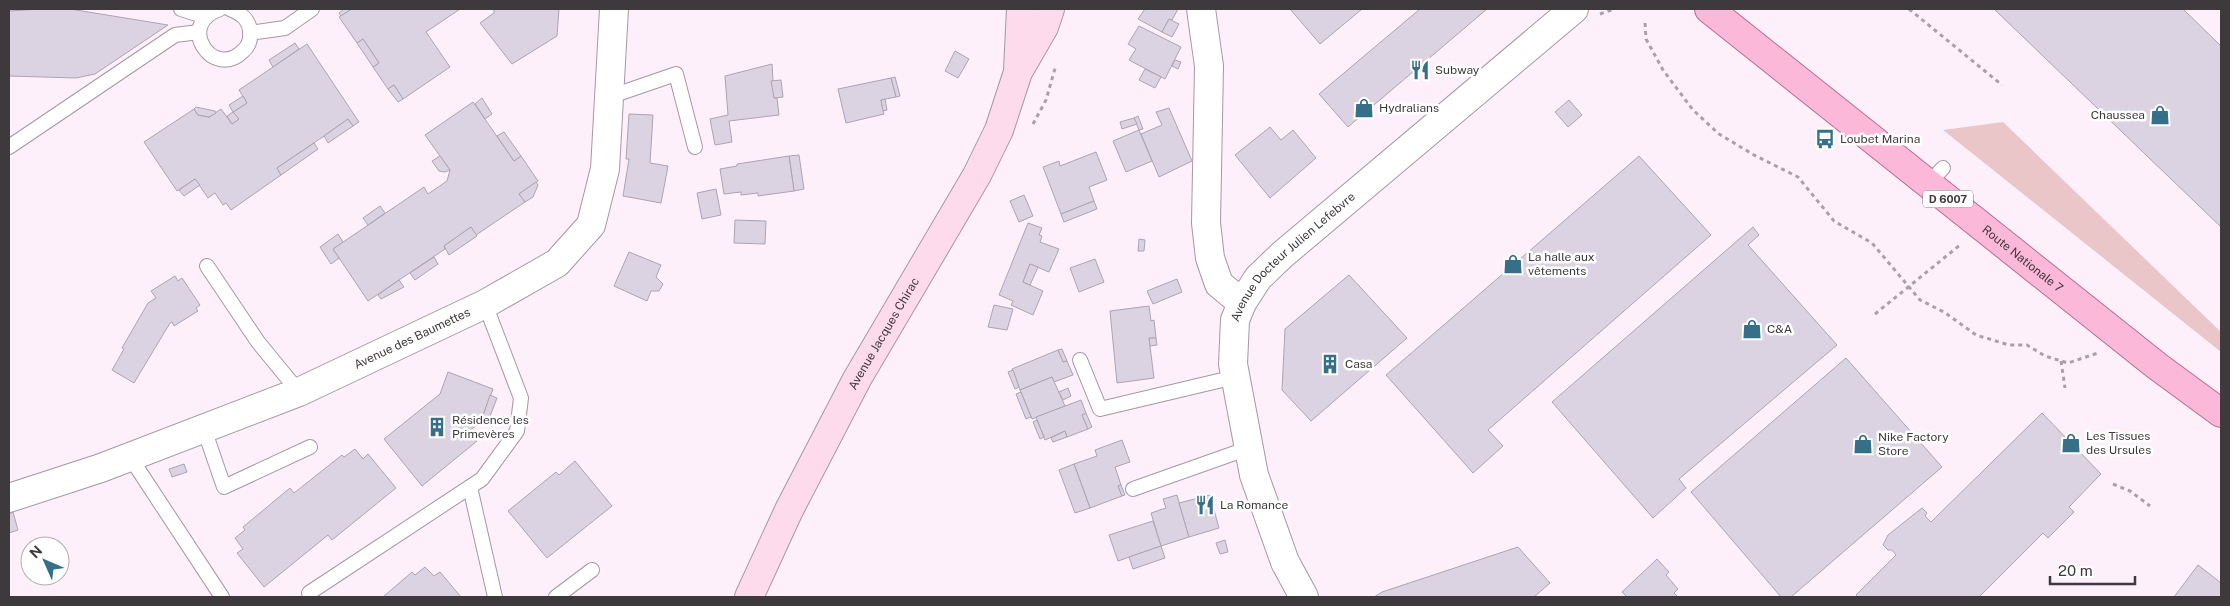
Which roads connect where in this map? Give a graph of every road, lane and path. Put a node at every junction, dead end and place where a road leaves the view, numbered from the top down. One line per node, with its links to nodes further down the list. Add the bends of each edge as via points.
1 (181, 9): 12 (lane)
2 (220, 9): 12 (lane)
3 (230, 9): 15 (lane, via 244,17)
4 (312, 9): 15 (lane, via 285,28)
5 (614, 9): 18 (street, Avenue des Baumettes)
6 (1021, 9): 16 (main road, Avenue Jacques Chirac)
7 (1050, 9): 16 (main road, Avenue Jacques Chirac)
8 (1201, 9): 24 (street, via 1209,66 1206,223 1210,258 1219,284)
9 (1574, 9): 24 (street, Avenue Docteur Julien Lefebvre, via 1282,255 1258,278)
10 (1709, 9): 33 (main road, Route Nationale 7 / D 6007, via 1936,176 2157,366)
11 (1909, 9): 17 (path)
12 (206, 17): 14 (lane)
13 (1645, 23): 23 (path, via 1646,39 1663,70 1693,110 1719,134 1798,177 1834,222 1872,243)
14 (199, 32): 15 (lane, via 208,54 224,60 232,59 245,49); 19 (lane, via 175,35)
15 (250, 33)
16 (1018, 72): 48 (main road, Avenue Jacques Chirac, via 1000,130 977,175 857,379 789,510)
17 (2002, 85)
18 (609, 97): 20 (lane, via 676,74); 25 (street, Avenue des Baumettes, via 605,169 591,225 557,263)
19 (9, 147)
20 (695, 147)
21 (1965, 241): 23 (path)
22 (206, 266): 32 (lane, via 258,342)
23 (1909, 287): 26 (path); 29 (path, via 1920,300 1944,312 1976,335 2009,345 2028,346)
24 (1242, 303): 30 (street, Avenue Docteur Julien Lefebvre, via 1235,320)
25 (485, 304): 32 (street, Avenue des Baumettes); 39 (lane, via 521,398 517,431 482,479)
26 (1875, 314)
27 (2101, 352): 29 (path, via 2068,363)
28 (1080, 360): 30 (lane, via 1100,409)
29 (2061, 361): 31 (path)
30 (1235, 377): 36 (street, Avenue Docteur Julien Lefebvre)
31 (2065, 388)
32 (299, 392): 34 (street, Avenue des Baumettes)
33 (2221, 413)
34 (204, 429): 35 (lane, via 224,487); 37 (street, Avenue des Baumettes)
35 (310, 447)
36 (1249, 448): 40 (lane); 49 (street, Avenue Docteur Julien Lefebvre, via 1254,475 1286,562)
37 (130, 457): 41 (street, Avenue des Baumettes); 45 (lane)
38 (2113, 484): 42 (path, via 2130,491)
39 (470, 487): 44 (lane); 46 (lane)
40 (1133, 489)
41 (9, 498)
42 (2150, 506)
43 (592, 570): 47 (lane)
44 (309, 593)
45 (222, 597)
46 (494, 597)
47 (556, 597)
48 (749, 597)
49 (1304, 597)

